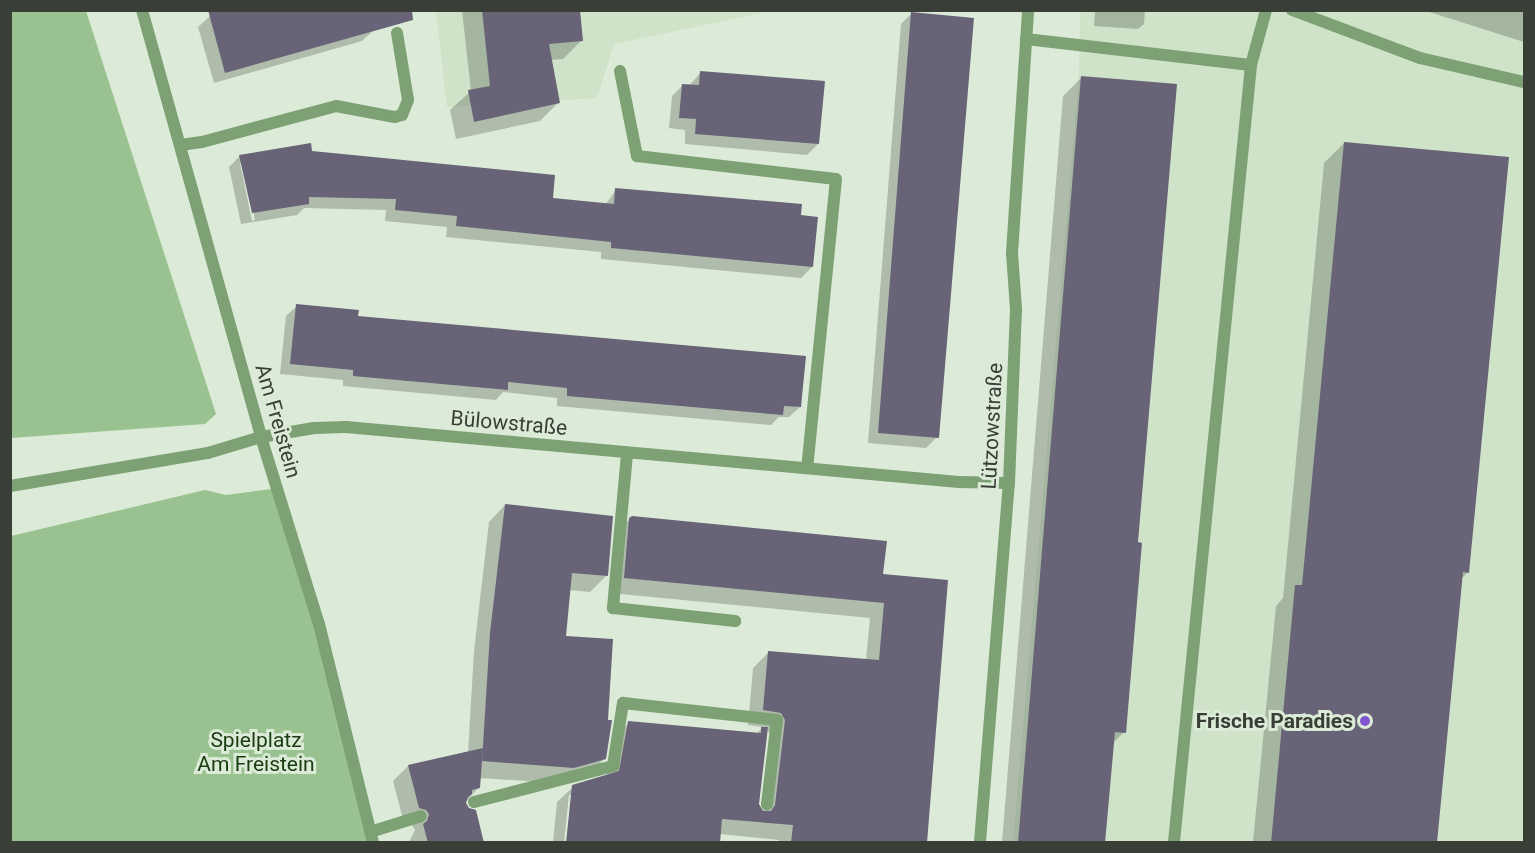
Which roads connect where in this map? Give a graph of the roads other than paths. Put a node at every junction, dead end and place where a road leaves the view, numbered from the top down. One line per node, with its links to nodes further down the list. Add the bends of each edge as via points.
1 (142, 10): 10 (street, Am Freistein)
2 (1028, 10): 6 (street, Lützowstraße)
3 (1266, 10): 7 (street)
4 (1292, 10): 9 (street, via 1420,58)
5 (397, 33): 10 (street, via 408,100 402,115 336,106)
6 (1026, 39): 7 (street); 14 (street, Lützowstraße, via 1012,254 1016,309)
7 (1251, 65): 22 (street)
8 (620, 70): 13 (street, via 637,156 836,179)
9 (1524, 82)
10 (180, 145): 11 (street, Am Freistein)
11 (261, 437): 12 (street, Bülowstraße, via 346,427); 15 (street, Bülowstraße, via 208,453); 20 (street, Am Freistein, via 319,624)
12 (627, 454): 13 (street, Bülowstraße); 16 (street, via 613,608)
13 (807, 468): 14 (street, Bülowstraße)
14 (1009, 483): 21 (street, Lützowstraße)
15 (10, 486)
16 (735, 621)
17 (474, 802): 18 (street, via 613,765 623,703 777,720)
18 (767, 804)
19 (421, 816): 20 (street)
20 (372, 838)
21 (980, 843)
22 (1174, 843)

